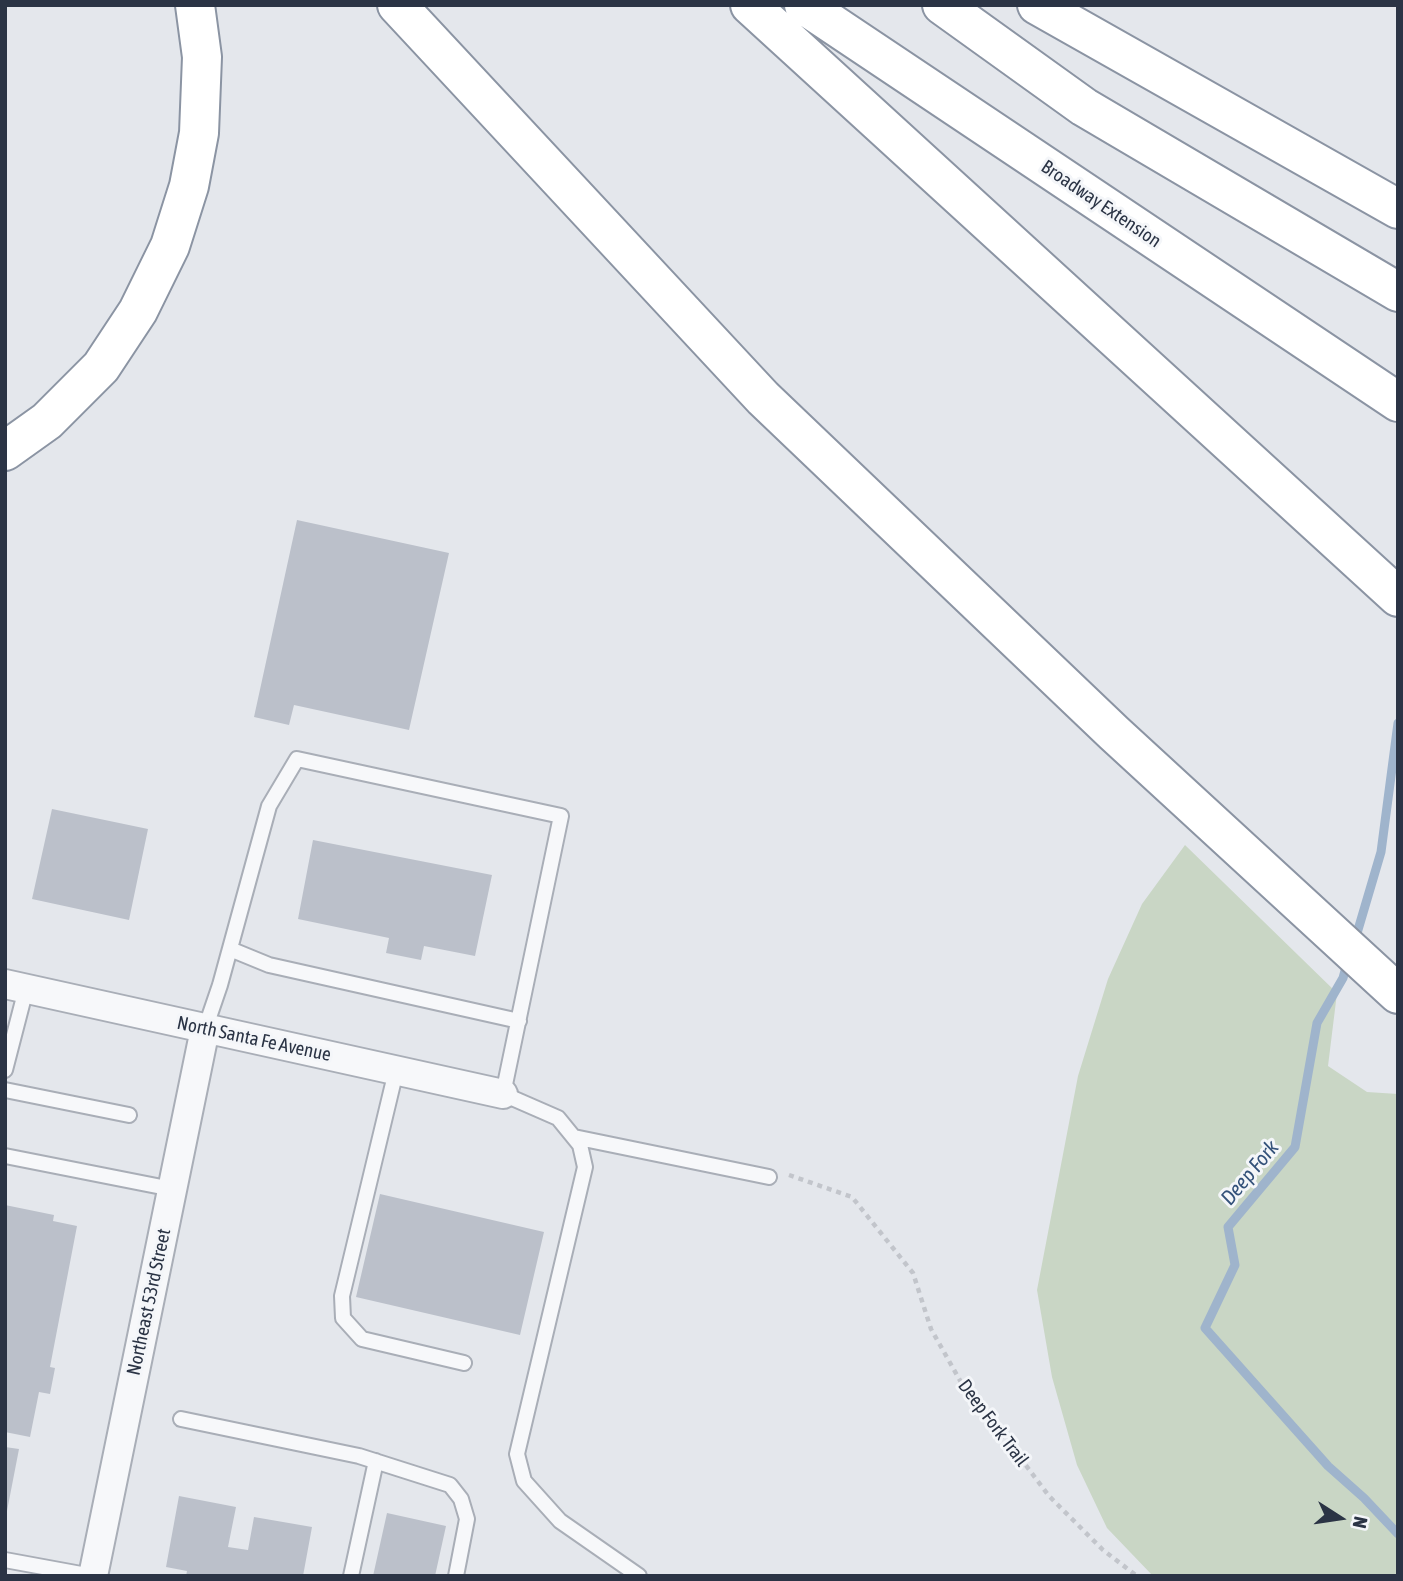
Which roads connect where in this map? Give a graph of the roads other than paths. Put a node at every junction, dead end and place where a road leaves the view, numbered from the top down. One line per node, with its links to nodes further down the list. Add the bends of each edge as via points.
1 (195, 5): 10 (highway, via 202,57 199,133 170,246 138,311 101,367 47,421)
2 (397, 5): 14 (highway, via 763,398 1114,733)
3 (750, 5): 11 (highway)
4 (804, 5): 9 (highway, Broadway Extension)
5 (942, 5): 8 (highway, via 1084,107)
6 (1037, 5): 7 (highway)
7 (1396, 208)
8 (1398, 292)
9 (1398, 402)
10 (5, 451)
11 (1398, 597)
12 (230, 949): 15 (lane, via 268,965); 15 (lane, via 269,806 297,759 561,816); 16 (lane)
13 (16, 987): 16 (street, North Santa Fe Avenue); 17 (lane)
14 (1398, 994)
15 (519, 1021): 20 (lane)
16 (205, 1028): 18 (street, North Santa Fe Avenue); 25 (street, Northeast 53rd Street)
17 (5, 1070)
18 (396, 1071): 20 (street, North Santa Fe Avenue); 26 (lane, via 342,1296 343,1318 362,1339)
19 (5, 1090): 21 (lane)
20 (503, 1094): 22 (lane, via 558,1118)
21 (129, 1115)
22 (575, 1137): 24 (lane); 33 (lane, via 585,1167 517,1454 524,1481 560,1521)
23 (5, 1156): 25 (lane)
24 (769, 1177)
25 (172, 1189): 30 (street, Northeast 53rd Street)
26 (464, 1363)
27 (181, 1419): 28 (lane)
28 (376, 1461): 31 (lane); 32 (lane, via 450,1485 461,1499 467,1519)
29 (5, 1560): 30 (lane)
30 (92, 1576)
31 (351, 1576)
32 (456, 1576)
33 (639, 1576)

